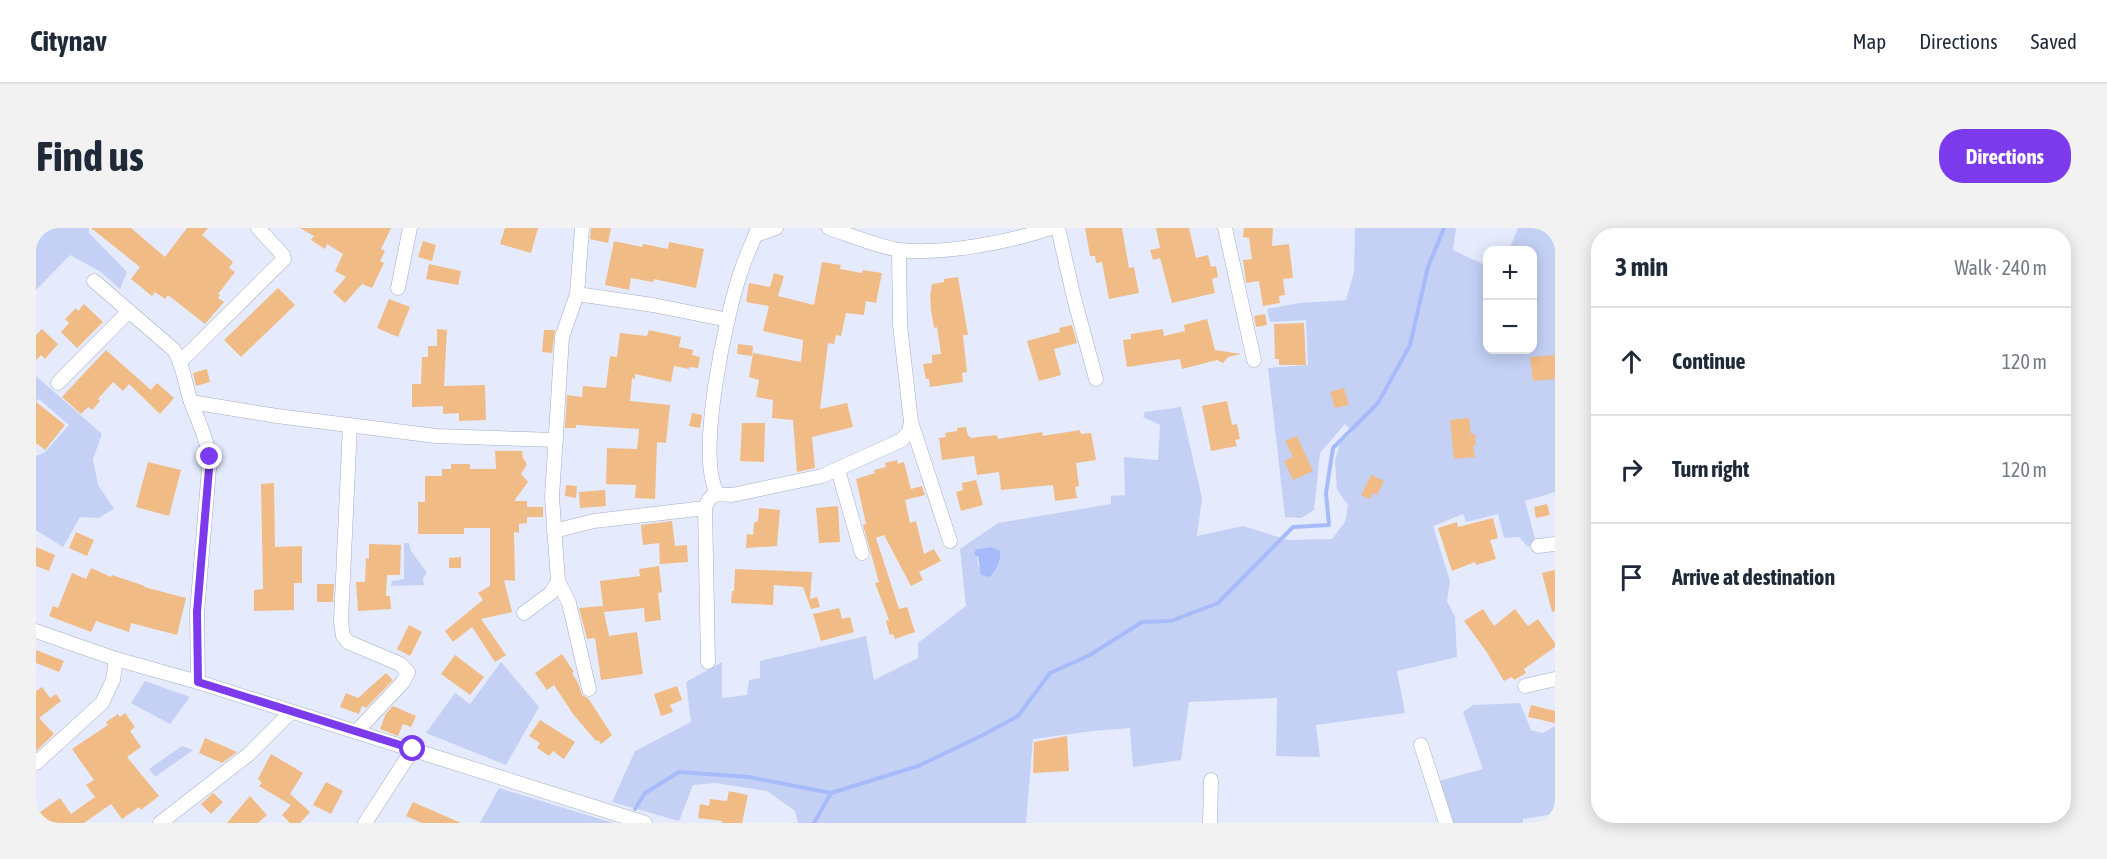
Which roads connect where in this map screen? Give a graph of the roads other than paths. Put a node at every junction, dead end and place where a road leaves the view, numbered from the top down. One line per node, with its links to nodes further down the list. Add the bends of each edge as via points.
1 (258, 228): 17 (street, via 284,259)
2 (410, 228): 12 (street)
3 (582, 228): 13 (street)
4 (776, 228): 9 (street)
5 (829, 228): 10 (street)
6 (1051, 228): 10 (street, via 976,246)
7 (1058, 228): 18 (street)
8 (1225, 228): 16 (street)
9 (757, 231): 15 (street)
10 (899, 250): 21 (street, via 900,325)
11 (94, 281): 14 (street)
12 (398, 288)
13 (577, 294): 15 (street); 23 (street, via 562,337)
14 (129, 311): 17 (street, via 174,350); 19 (street)
15 (728, 320): 25 (street, via 709,446)
16 (1254, 360)
17 (180, 362): 20 (street)
18 (1096, 379)
19 (58, 383)
20 (191, 402): 22 (street); 38 (street, via 207,439 210,457 197,612)
21 (911, 422): 24 (street, via 902,440); 28 (street)
22 (350, 425): 23 (street, via 436,436); 42 (street, via 343,636 348,642 400,664 408,672)
23 (556, 440): 27 (street)
24 (838, 470): 25 (street, via 732,495); 31 (street)
25 (717, 493): 26 (street, via 709,498)
26 (705, 508): 27 (street, via 594,521); 36 (street)
27 (554, 531): 32 (street)
28 (950, 541)
29 (1555, 544): 30 (street)
30 (1538, 546)
31 (862, 554)
32 (558, 581): 33 (street, via 551,593); 40 (street, via 569,603)
33 (524, 613)
34 (36, 631): 35 (street)
35 (116, 659): 38 (street); 45 (street, via 113,680 102,703)
36 (708, 662)
37 (1555, 679): 39 (street)
38 (198, 682): 41 (street)
39 (1525, 686)
40 (589, 688)
41 (291, 712): 42 (street); 47 (street, via 249,754)
42 (356, 732): 44 (street)
43 (1421, 745): 51 (street)
44 (413, 749): 48 (street); 49 (street)
45 (36, 763)
46 (1211, 780): 50 (street)
47 (160, 823)
48 (365, 823)
49 (645, 823)
50 (1210, 823)
51 (1446, 823)

